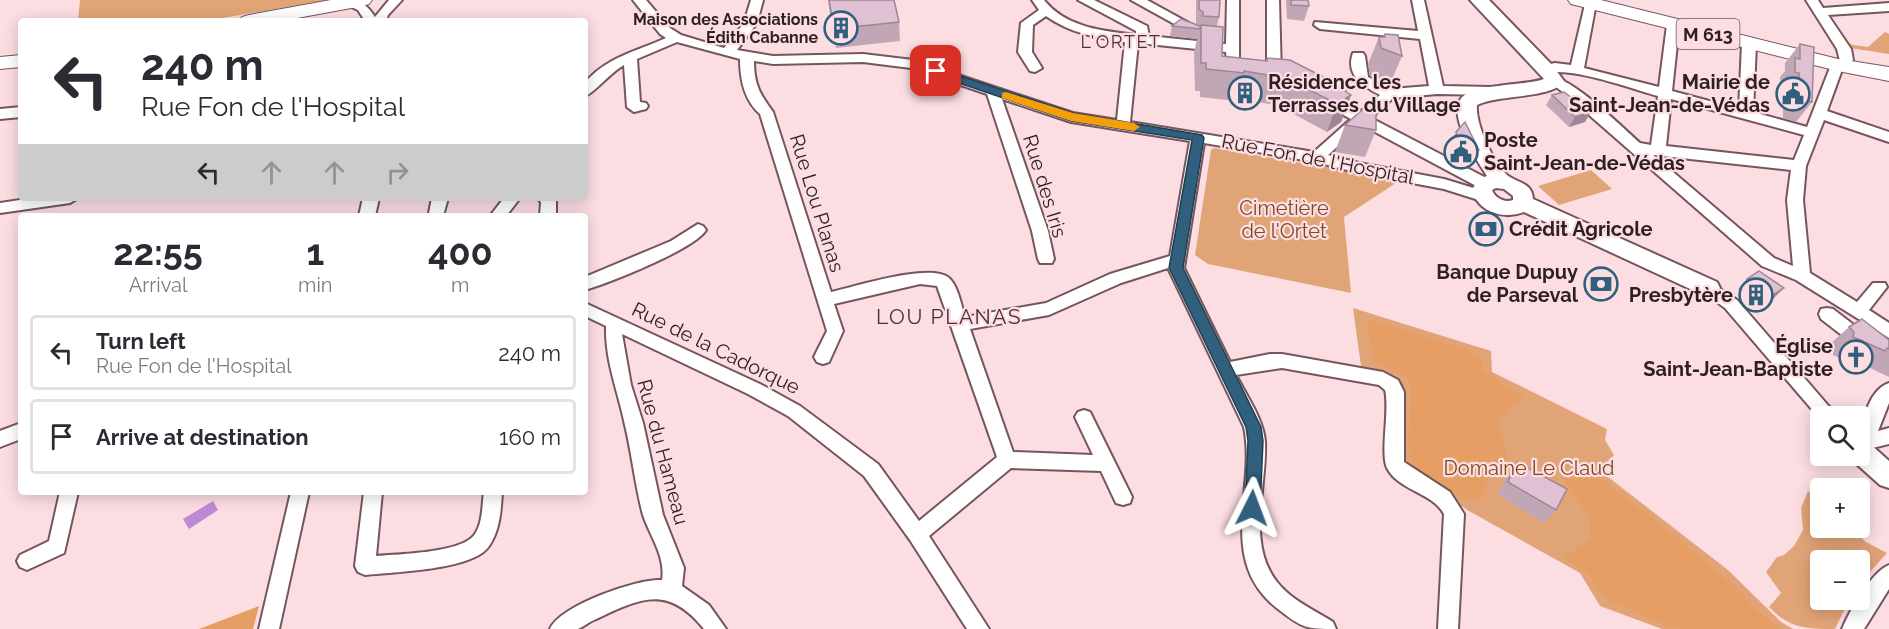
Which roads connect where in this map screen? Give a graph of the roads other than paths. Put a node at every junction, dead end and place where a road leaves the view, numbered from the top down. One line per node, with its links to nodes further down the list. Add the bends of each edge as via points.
1 (379, 0): 20 (street)
2 (396, 0): 21 (street)
3 (639, 0): 27 (street, Rue Fon de l'Hospital)
4 (757, 0): 31 (street, via 756,14 748,29)
5 (1084, 0): 28 (street, via 1142,29)
6 (1137, 0): 24 (street)
7 (1233, 0): 30 (street)
8 (1273, 0): 44 (street)
9 (1418, 0): 26 (street)
10 (1479, 0): 43 (street)
11 (1627, 0): 37 (main road, M 613)
12 (1812, 0): 17 (street)
13 (360, 1): 18 (main road); 19 (street)
14 (1584, 2): 23 (main road, M 613); 40 (street)
15 (1042, 5): 28 (street, via 1083,30); 39 (street, via 1027,23 1025,52)
16 (1889, 7): 17 (street)
17 (1820, 12): 37 (street, via 1846,53)
18 (266, 18)
19 (373, 18)
20 (375, 18)
21 (377, 18)
22 (1320, 25): 26 (street)
23 (1673, 25): 29 (main road, M 613); 48 (street)
24 (1192, 28)
25 (1204, 35): 30 (street)
26 (1425, 36): 46 (street)
27 (676, 38): 31 (street, Rue Fon de l'Hospital); 33 (street)
28 (1138, 39): 30 (street); 58 (street)
29 (1749, 44): 37 (main road, M 613); 56 (street)
30 (1232, 49): 42 (street, via 1232,68)
31 (727, 53): 34 (street, Rue Fon de l'Hospital)
32 (1358, 56): 50 (street, via 1360,76)
33 (630, 57): 45 (street, via 602,71); 52 (street, via 634,107)
34 (747, 58): 47 (street, Rue Fon de l'Hospital, via 887,60 914,64); 78 (street, Rue Lou Planas, via 746,71 757,106 766,112)
35 (18, 61): 36 (main road)
36 (0, 63)
37 (1842, 63): 38 (main road, M 613); 41 (main road, M 613); 54 (street)
38 (1889, 66)
39 (1035, 68)
40 (1577, 70): 43 (street, via 1555,67); 48 (street)
41 (1889, 74)
42 (1237, 75)
43 (1550, 75): 51 (street, via 1543,87); 62 (street)
44 (1274, 78)
45 (588, 88)
46 (1437, 90): 50 (street); 51 (street)
47 (993, 91): 58 (street, Rue Fon de l'Hospital, via 1071,117); 72 (street, Rue des Iris)
48 (1665, 93): 56 (street); 63 (street)
49 (1313, 94): 57 (street)
50 (1389, 94): 57 (street)
51 (1464, 96): 66 (street, via 1466,112 1487,162)
52 (641, 106)
53 (18, 112): 55 (street)
54 (1819, 113): 59 (street); 60 (street)
55 (0, 114)
56 (1746, 115): 59 (street)
57 (1360, 118): 64 (street); 66 (street)
58 (1123, 125): 61 (street, Rue Fon de l'Hospital)
59 (1810, 132): 65 (street)
60 (1889, 137)
61 (1198, 138): 64 (street, Rue Fon de l'Hospital); 73 (street)
62 (1638, 148): 63 (street); 74 (street, via 1768,262)
63 (1658, 149): 65 (street)
64 (1317, 157): 66 (street, Rue Fon de l'Hospital, via 1338,165 1463,188)
65 (1798, 166): 74 (street, via 1795,200)
66 (1490, 187): 77 (street, via 1493,204 1516,208 1523,203)
67 (31, 201): 69 (street)
68 (510, 201): 70 (street)
69 (0, 208)
70 (500, 213)
71 (698, 230): 75 (street, via 677,245)
72 (1046, 259)
73 (1176, 260): 83 (street, via 1116,278 1049,309); 87 (street, via 1176,268)
74 (1802, 276): 80 (street)
75 (588, 283)
76 (1880, 287): 80 (street)
77 (1709, 288): 89 (street, via 1731,304)
78 (825, 300): 83 (street, Rue Lou Planas, via 930,277 946,285); 85 (street, via 835,331)
79 (588, 310): 82 (street, Rue de la Cadorque)
80 (1858, 312): 84 (street)
81 (1827, 314): 86 (street)
82 (614, 322): 105 (street, Rue de la Cadorque, via 794,411 870,470); 108 (street, Rue du Hameau, via 622,385 653,515 674,568)
83 (960, 324): 97 (street, Rue Lou Planas)
84 (1889, 331)
85 (823, 357)
86 (1889, 362)
87 (1225, 370): 113 (street, via 1256,441 1251,547 1256,568 1292,608); 114 (street, via 1282,361 1383,379 1392,385 1395,465 1450,503 1454,514)
88 (1889, 390): 91 (street)
89 (1819, 406)
90 (1084, 417): 98 (street)
91 (1870, 425)
92 (18, 432): 94 (street)
93 (1889, 436): 95 (street)
94 (0, 440)
95 (1870, 442)
96 (1870, 454): 99 (street)
97 (1007, 460): 98 (street); 105 (street)
98 (1106, 463): 104 (street)
99 (1889, 477)
100 (68, 495): 106 (street, via 57,547)
101 (299, 495): 109 (street)
102 (373, 495): 103 (street, via 365,566 455,555 478,545 489,523)
103 (493, 495)
104 (1124, 497)
105 (917, 534): 112 (street, Rue de la Cadorque)
106 (27, 561)
107 (1889, 574): 115 (street)
108 (670, 590): 110 (street, via 641,590 571,620); 111 (street, via 705,613)
109 (269, 629)
110 (560, 629)
111 (716, 629)
112 (979, 629)
113 (1326, 629)
114 (1448, 629)
115 (1852, 629)

